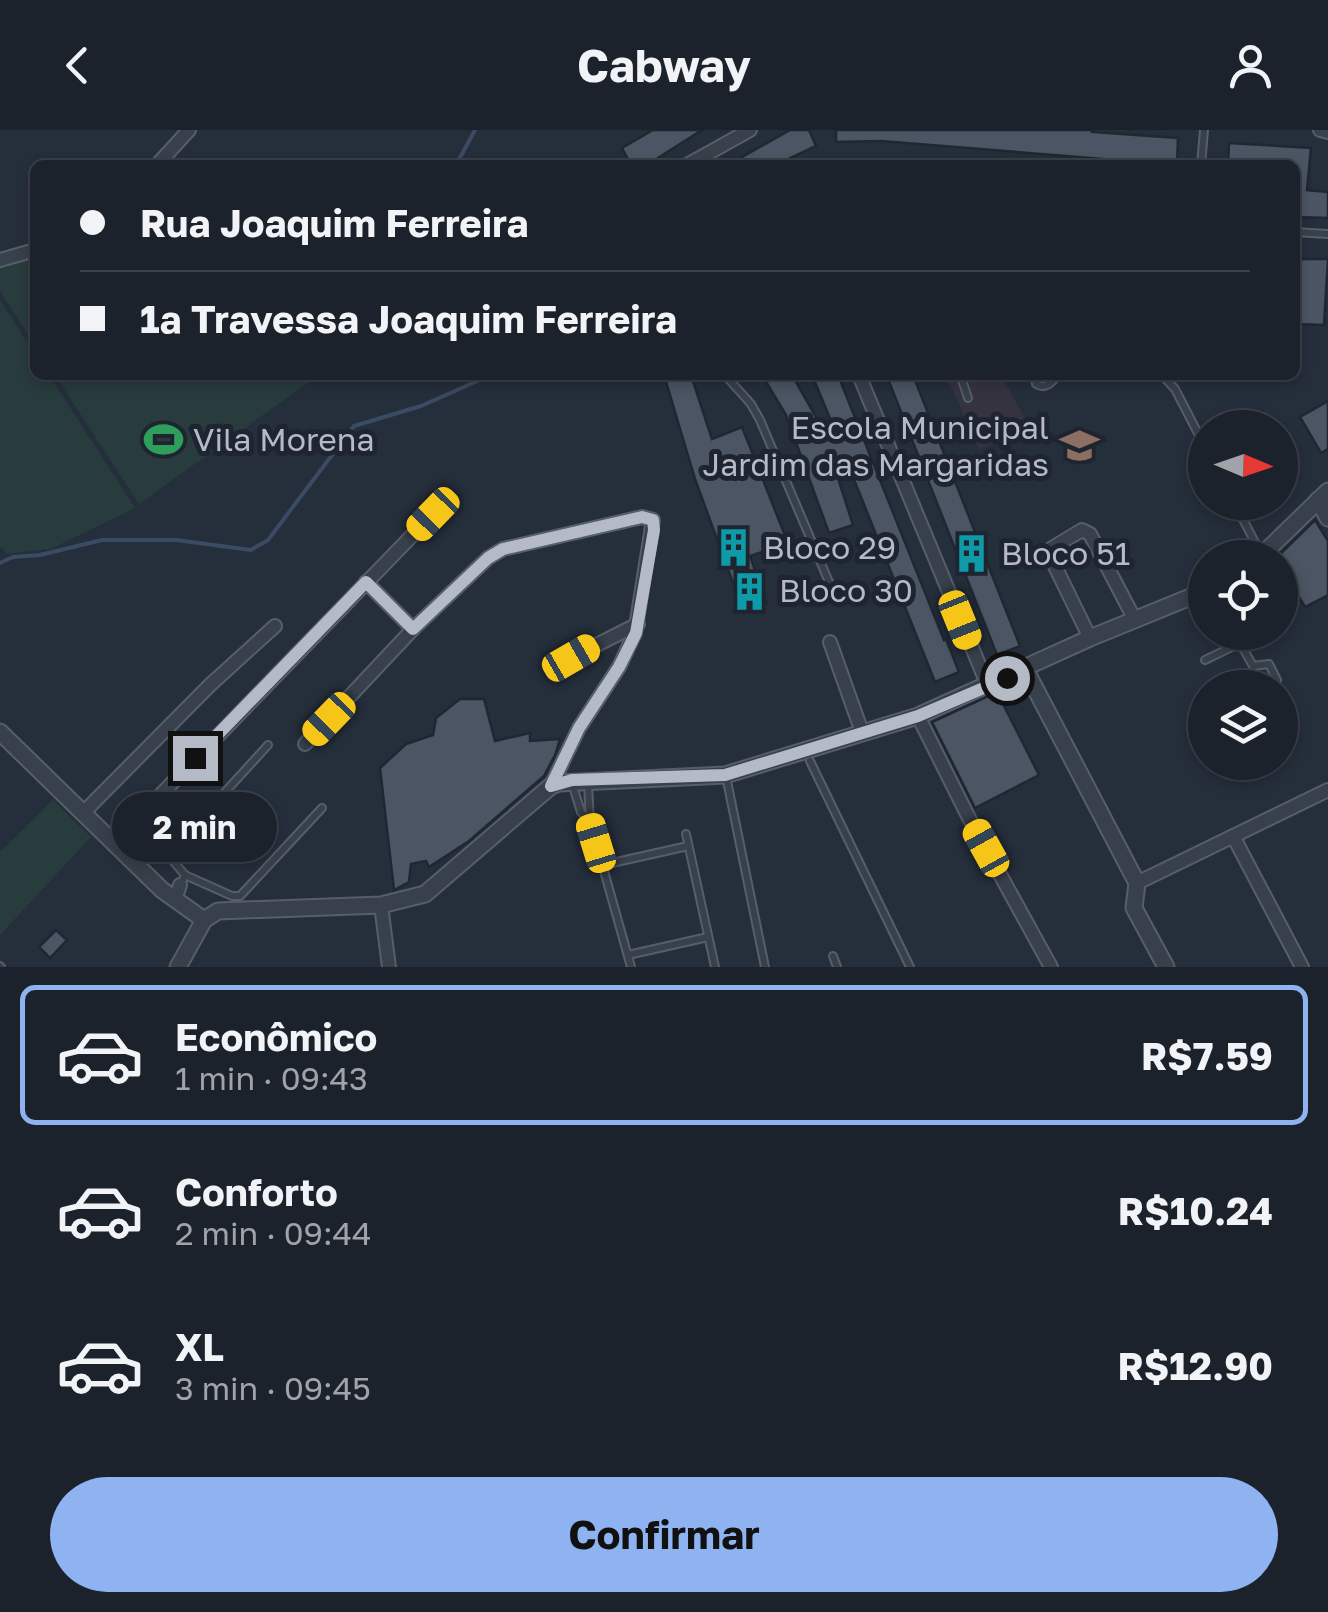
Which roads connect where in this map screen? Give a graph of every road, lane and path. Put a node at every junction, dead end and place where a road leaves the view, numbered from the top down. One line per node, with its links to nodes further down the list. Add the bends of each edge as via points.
1 (189, 130): 6 (street)
2 (750, 130): 7 (street)
3 (1204, 130): 8 (lane)
4 (1320, 130): 5 (street)
5 (1328, 132)
6 (161, 160)
7 (696, 160)
8 (1201, 160)
9 (1300, 232): 10 (lane)
10 (1328, 234)
11 (30, 251): 12 (street)
12 (0, 260)
13 (729, 380): 24 (lane, via 760,420)
14 (862, 380): 38 (street)
15 (962, 380): 17 (lane)
16 (1166, 380): 18 (lane)
17 (968, 398)
18 (1188, 416)
19 (1323, 495): 21 (street); 22 (street)
20 (433, 514): 23 (street)
21 (1328, 518)
22 (1277, 540)
23 (366, 582): 29 (street); 54 (street)
24 (830, 582)
25 (1188, 598): 26 (street)
26 (1134, 620): 30 (street); 30 (street, via 1087,530 1049,554)
27 (638, 624): 29 (street, via 651,518 503,549); 34 (street); 47 (street)
28 (275, 626): 50 (street)
29 (413, 629): 42 (street)
30 (1090, 638): 36 (street)
31 (830, 642): 41 (street)
32 (1225, 650): 35 (lane)
33 (1244, 650): 37 (lane, via 1253,666 1269,664)
34 (571, 658)
35 (1204, 660)
36 (1026, 669): 38 (street); 57 (street)
37 (1274, 670)
38 (988, 686): 39 (street)
39 (918, 716): 41 (street); 71 (street)
40 (0, 732): 50 (street)
41 (862, 732): 44 (street)
42 (305, 744)
43 (268, 745): 58 (lane, via 175,847)
44 (808, 756): 45 (street); 70 (lane)
45 (725, 775): 46 (street); 68 (lane)
46 (580, 780): 47 (street); 51 (lane, via 592,808); 51 (lane, via 581,812)
47 (551, 786): 59 (street, via 424,894)
48 (1326, 794): 53 (street)
49 (322, 808): 58 (lane, via 240,896)
50 (82, 814): 54 (street)
51 (590, 822): 56 (lane)
52 (686, 834): 55 (lane)
53 (1232, 836): 57 (street); 73 (street)
54 (112, 844): 58 (street)
55 (688, 846): 56 (lane); 61 (lane)
56 (602, 865): 62 (lane)
57 (1137, 883): 72 (street, via 1134,908)
58 (180, 887): 60 (street)
59 (381, 905): 60 (street, via 234,908); 65 (street)
60 (204, 920): 64 (street)
61 (708, 937): 62 (lane); 67 (lane)
62 (628, 955): 66 (lane)
63 (833, 956): 69 (lane)
64 (178, 967)
65 (388, 967)
66 (631, 967)
67 (714, 967)
68 (765, 967)
69 (837, 967)
70 (910, 967)
71 (1052, 967)
72 (1166, 967)
73 (1302, 967)

